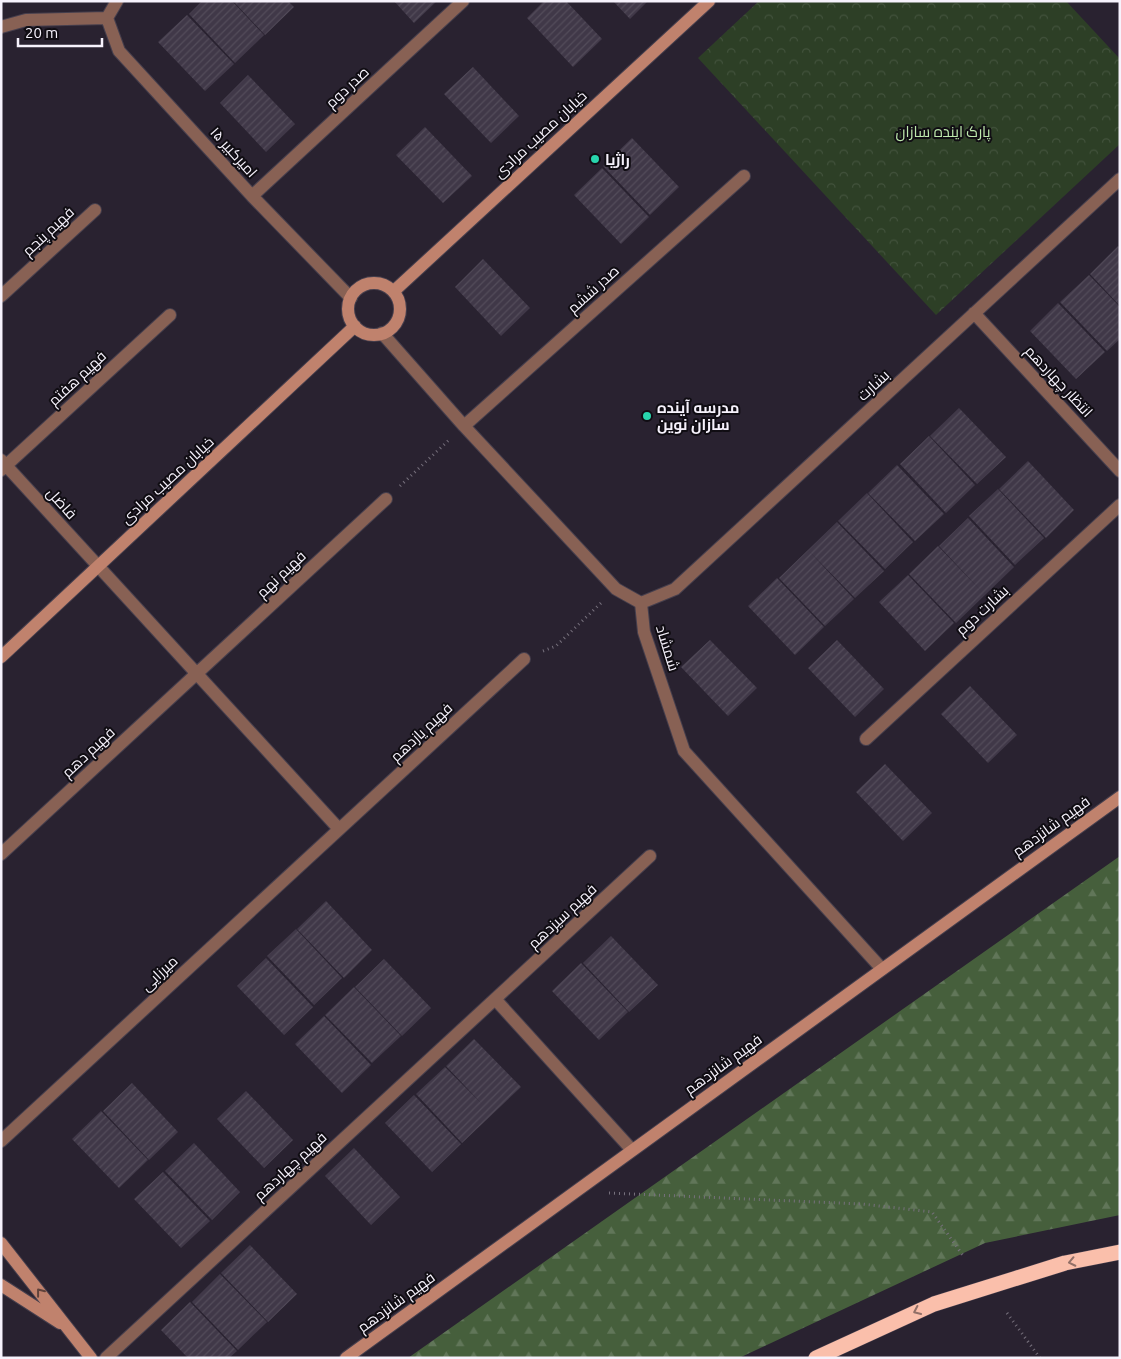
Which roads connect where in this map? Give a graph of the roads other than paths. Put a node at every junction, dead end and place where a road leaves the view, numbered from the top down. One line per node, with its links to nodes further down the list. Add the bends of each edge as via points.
1 (117, 1): 4 (street)
2 (464, 1): 8 (street, صدر دوم)
3 (709, 1): 10 (street, خیابان مصیب مرادی)
4 (108, 18): 5 (street, via 26,20); 8 (street, امیرکبیر ۱۵, via 119,51)
5 (1, 27)
6 (744, 176): 17 (street, صدر ششم)
7 (1120, 179): 13 (street, بشارت)
8 (252, 196): 12 (street, امیرکبیر ۱۵)
9 (95, 210): 11 (street, فهیم پنجم)
10 (394, 291): 12 (street, via 385,285 366,284); 16 (street, via 400,310 397,321)
11 (1, 296)
12 (351, 298): 15 (street, via 348,308)
13 (974, 313): 19 (street, انتظار چهاردهم); 23 (street, بشارت, via 675,589)
14 (170, 315): 18 (street, فهیم هفتم)
15 (355, 326): 16 (street, via 372,335); 22 (street, خیابان مصیب مرادی)
16 (382, 333): 17 (street)
17 (464, 426): 23 (street, via 616,589)
18 (3, 465): 22 (street, فاضل)
19 (1119, 470)
20 (386, 499): 26 (street, فهیم نهم)
21 (1120, 505): 27 (street, بشارت دوم)
22 (99, 567): 24 (street, خیابان مصیب مرادی); 26 (street, فاضل)
23 (641, 603): 32 (street, شمشاد, via 644,632 684,751)
24 (1, 657)
25 (524, 659): 29 (street, فهیم یازدهم)
26 (197, 673): 29 (street, فاضل); 30 (street, فهیم دهم)
27 (866, 739)
28 (1120, 797): 32 (street, فهیم شانزدهم)
29 (339, 829): 34 (street, میرزایی)
30 (1, 854)
31 (650, 856): 33 (street, فهیم سیزدهم)
32 (882, 969): 35 (street, فهیم شانزدهم)
33 (495, 999): 35 (street); 41 (street, فهیم چهاردهم)
34 (1, 1141)
35 (632, 1150): 42 (street, فهیم شانزدهم)
36 (1, 1243): 39 (street, one-way to 36)
37 (1120, 1252): 43 (highway, one-way to 43, via 1064,1264 934,1304)
38 (1, 1285): 39 (street)
39 (70, 1330): 40 (street)
40 (91, 1358)
41 (106, 1358)
42 (346, 1358)
43 (816, 1358)

